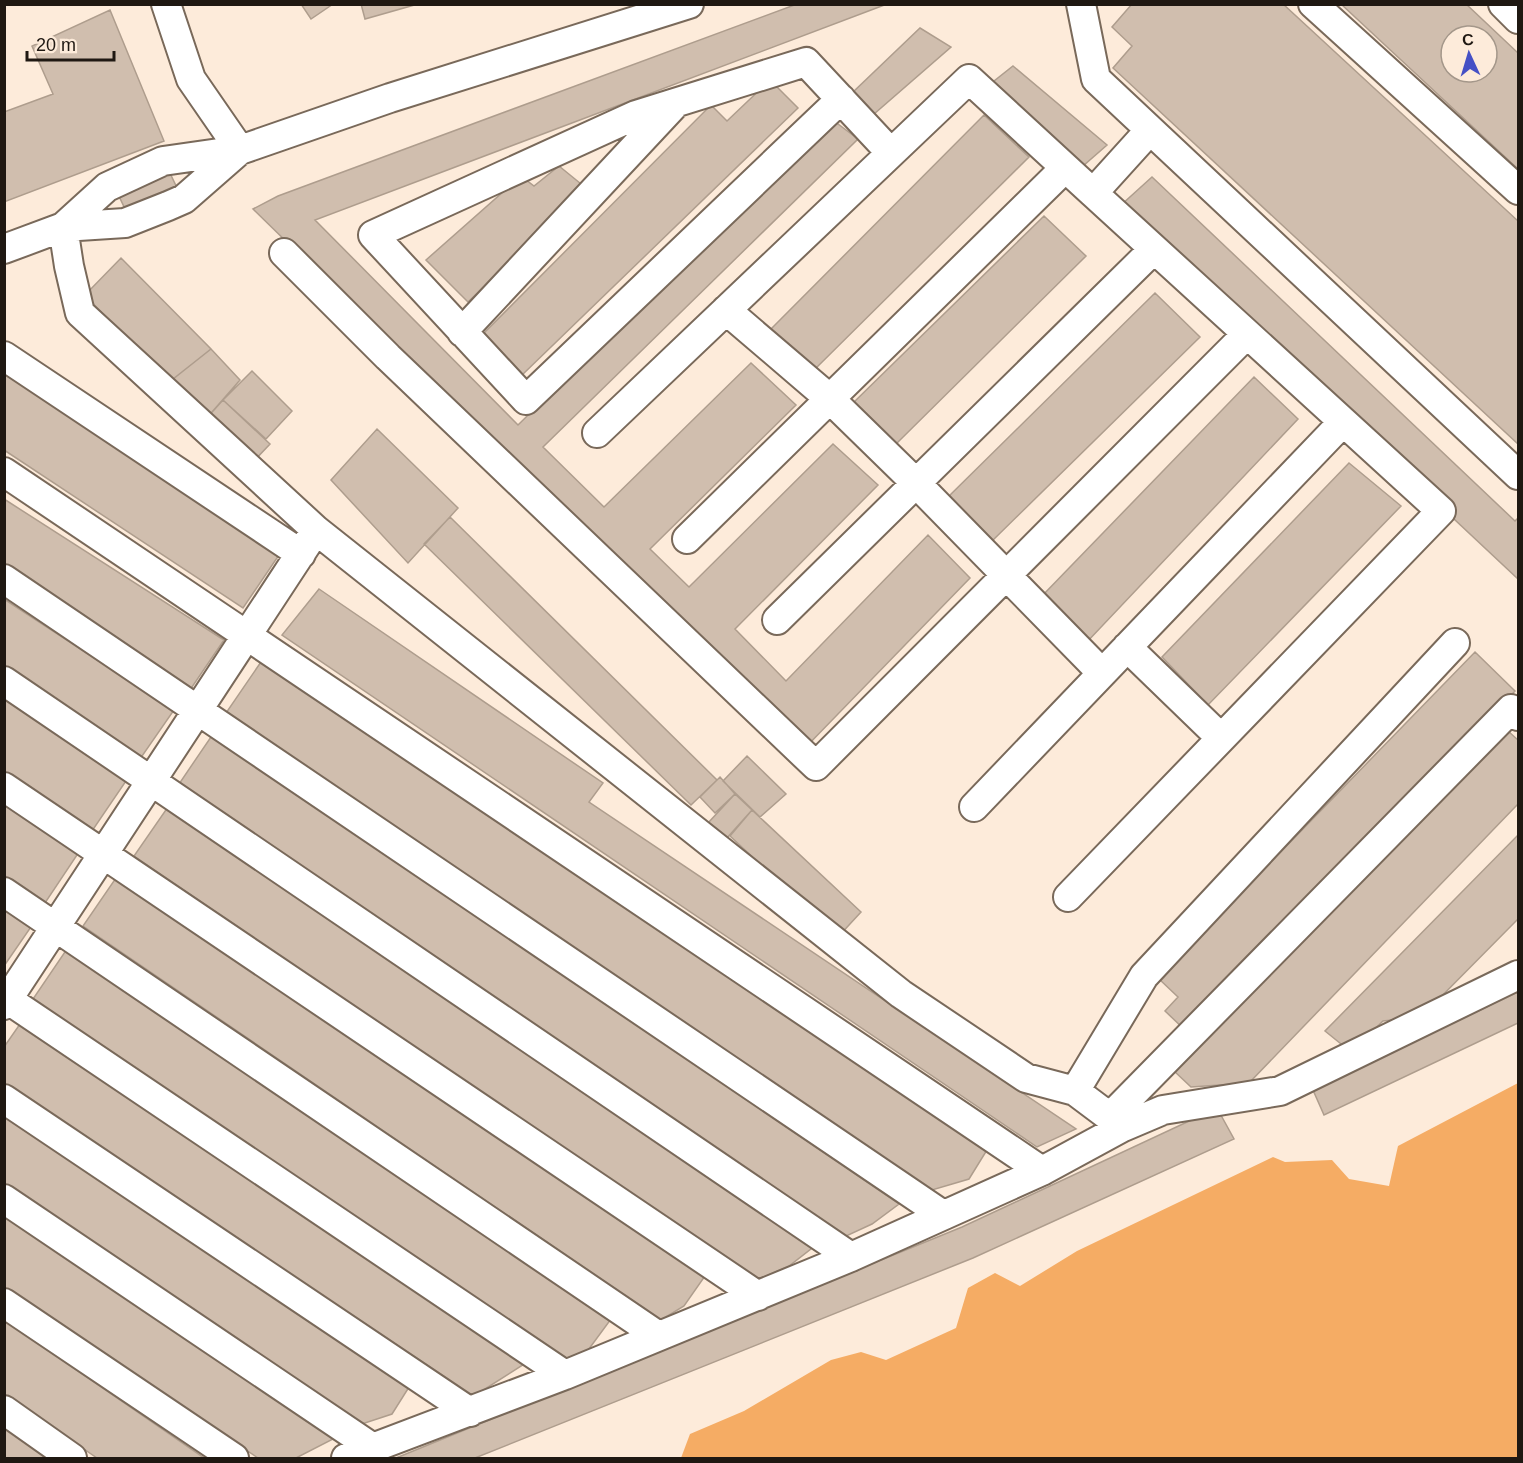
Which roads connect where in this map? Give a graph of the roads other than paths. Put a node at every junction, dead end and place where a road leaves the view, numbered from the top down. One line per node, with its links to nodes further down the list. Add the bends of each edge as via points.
1 (166, 4): 10 (lane, via 191,79)
2 (688, 4): 10 (lane)
3 (1081, 4): 9 (lane, via 1096,79)
4 (1313, 4): 13 (lane)
5 (1503, 4): 6 (lane)
6 (1518, 19)
7 (842, 99): 8 (lane, via 806,62); 11 (lane); 20 (lane, via 526,400)
8 (676, 103): 20 (lane); 20 (lane, via 636,115 373,235)
9 (1150, 130): 14 (lane); 27 (lane)
10 (240, 150): 15 (lane, via 164,161 107,187); 15 (lane, via 184,199 168,206 125,223)
11 (891, 153): 12 (lane, via 969,79); 19 (lane)
12 (1065, 168): 14 (lane); 23 (lane)
13 (1518, 190)
14 (1093, 193): 17 (lane)
15 (63, 227): 16 (lane); 29 (lane, via 80,313)
16 (4, 249)
17 (1154, 249): 21 (lane); 28 (lane)
18 (284, 253): 32 (lane, via 816,766)
19 (726, 310): 23 (lane); 25 (lane)
20 (462, 332)
21 (1247, 334): 24 (lane); 32 (lane)
22 (4, 356): 31 (lane)
23 (830, 399): 28 (lane); 30 (lane)
24 (1343, 422): 37 (lane); 42 (lane, via 1441,511)
25 (597, 433)
26 (4, 472): 35 (lane)
27 (1518, 476)
28 (916, 483): 32 (lane); 34 (lane)
29 (316, 530): 31 (lane); 52 (lane, via 901,994 1026,1078)
30 (687, 539)
31 (301, 554): 35 (lane)
32 (1007, 575): 38 (lane)
33 (4, 579): 40 (lane)
34 (777, 620)
35 (247, 635): 40 (lane); 55 (lane)
36 (1455, 644): 52 (lane, via 1144,976)
37 (1127, 647): 38 (lane); 42 (lane)
38 (1102, 674): 45 (lane)
39 (4, 681): 43 (lane)
40 (198, 710): 43 (lane); 57 (lane)
41 (1518, 716): 54 (lane, via 1510,709)
42 (1221, 738): 48 (lane)
43 (151, 782): 46 (lane); 58 (lane)
44 (4, 787): 46 (lane)
45 (974, 807)
46 (103, 855): 49 (lane); 59 (lane)
47 (4, 892): 49 (lane)
48 (1068, 897)
49 (56, 927): 51 (lane); 61 (lane)
50 (1518, 975): 54 (lane, via 1280,1092 1163,1110)
51 (6, 1001): 62 (lane)
52 (1075, 1091): 54 (lane)
53 (4, 1100): 64 (lane)
54 (1116, 1122): 55 (lane)
55 (1042, 1171): 57 (lane)
56 (4, 1199): 65 (lane)
57 (943, 1215): 58 (lane)
58 (851, 1257): 59 (lane)
59 (758, 1296): 61 (lane)
60 (4, 1303): 67 (lane)
61 (657, 1335): 62 (lane)
62 (565, 1375): 64 (lane)
63 (4, 1410): 66 (lane)
64 (470, 1412): 65 (lane)
65 (373, 1448): 68 (lane)
66 (72, 1458)
67 (234, 1458)
68 (346, 1458)

